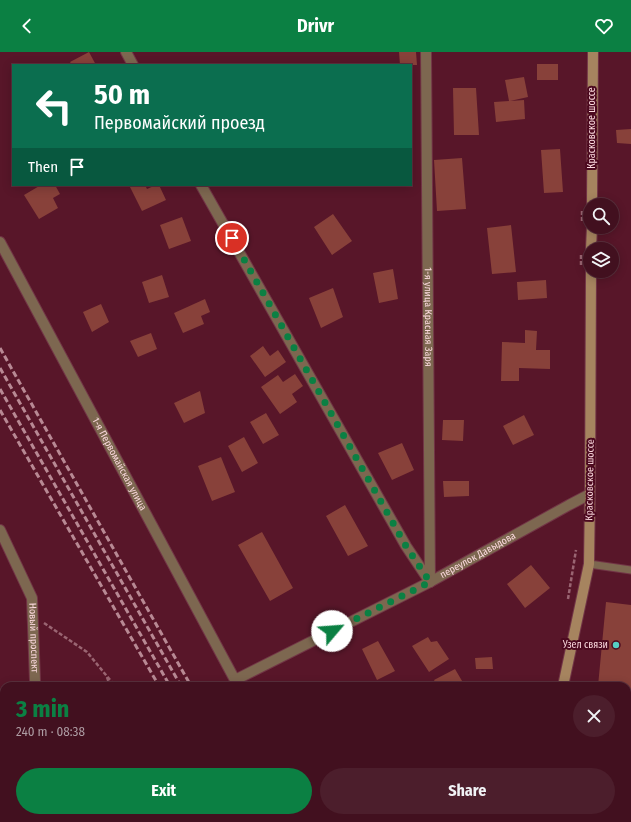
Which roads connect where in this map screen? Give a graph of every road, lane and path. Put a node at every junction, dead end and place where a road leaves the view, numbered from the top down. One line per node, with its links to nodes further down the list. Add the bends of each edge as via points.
1 (126, 52): 4 (street)
2 (426, 52): 13 (street, 1-я улица Красная Заря)
3 (593, 52): 6 (main road, Красковское шоссе)
4 (132, 64)
5 (202, 186): 13 (street, via 406,546)
6 (592, 198)
7 (0, 242): 19 (street, 1-я Первомайская улица)
8 (591, 278): 9 (main road, Красковское шоссе)
9 (590, 494): 11 (main road, Красковское шоссе); 13 (street, переулок Давыдова)
10 (0, 530): 16 (street, Новый проспект, via 32,598)
11 (589, 564): 12 (lane); 21 (main road, Красковское шоссе)
12 (631, 570)
13 (430, 582): 20 (street, переулок Давыдова)
14 (40, 621): 15 (path, via 87,652)
15 (106, 676): 17 (path); 18 (path)
16 (34, 682)
17 (108, 682)
18 (111, 682)
19 (234, 682)
20 (237, 682)
21 (564, 682)

